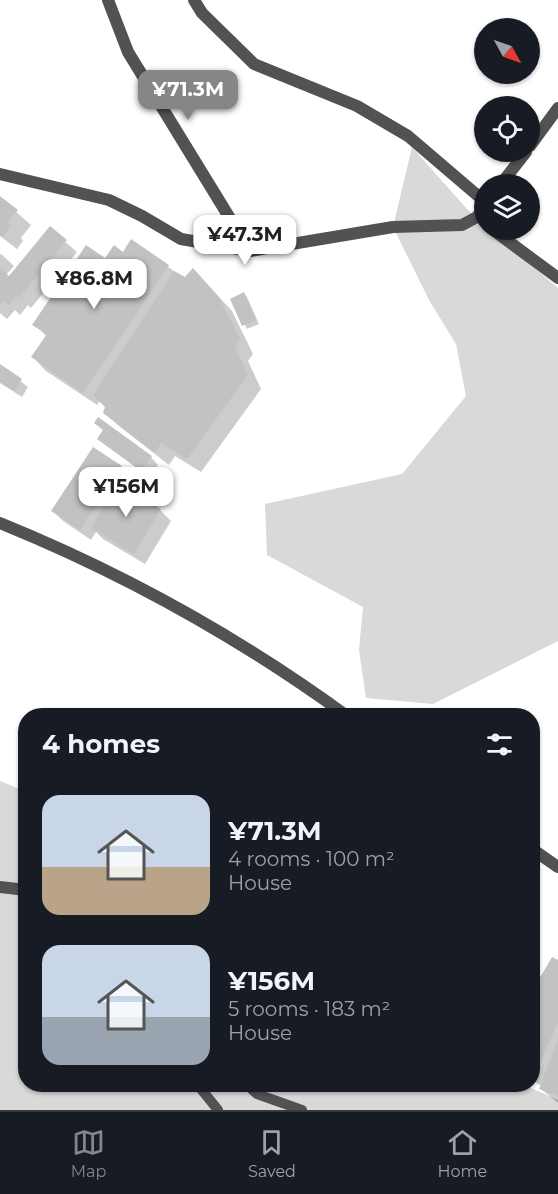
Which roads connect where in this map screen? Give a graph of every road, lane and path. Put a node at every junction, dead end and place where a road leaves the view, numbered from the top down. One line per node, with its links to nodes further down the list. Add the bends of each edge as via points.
1 (108, 0): 9 (street, via 128,52)
2 (194, 0): 6 (street, via 202,13 254,64 357,106 408,136)
3 (558, 108): 4 (street)
4 (540, 132)
5 (0, 174): 9 (street, via 109,200 181,239)
6 (474, 192)
7 (474, 222): 9 (street, via 393,227)
8 (507, 240): 10 (street)
9 (250, 251)
10 (558, 278)
11 (0, 523): 12 (street, via 91,563 212,626)
12 (336, 708)
13 (540, 855): 14 (street)
14 (558, 867)
15 (0, 887): 16 (street)
16 (18, 889)
17 (203, 1092): 19 (lane)
18 (254, 1092): 20 (lane)
19 (218, 1110)
20 (302, 1110)

